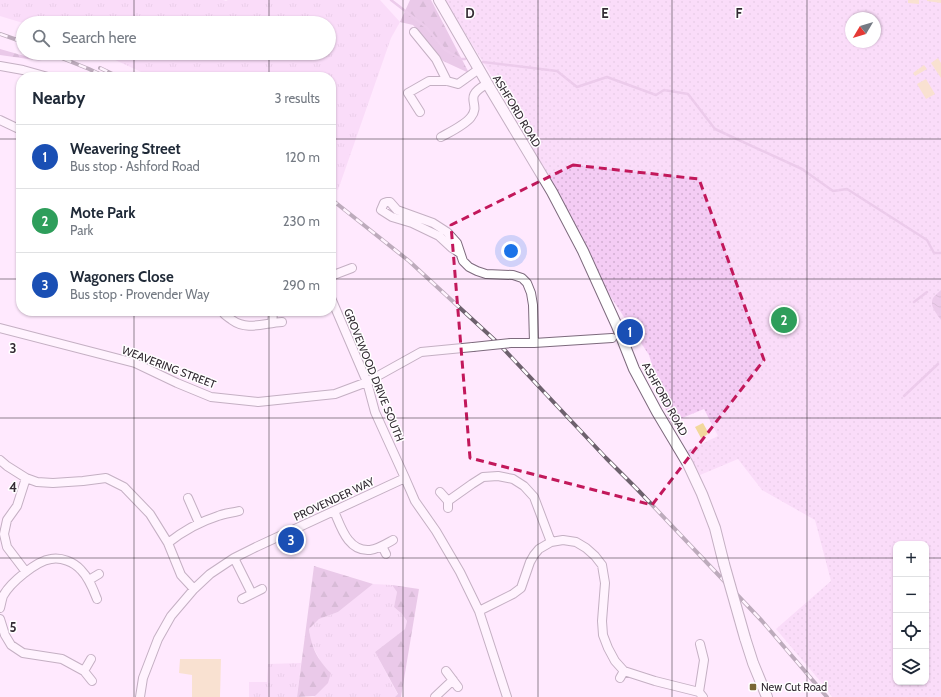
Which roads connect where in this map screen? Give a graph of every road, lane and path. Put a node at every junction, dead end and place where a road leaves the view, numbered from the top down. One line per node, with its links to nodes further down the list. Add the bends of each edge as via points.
1 (439, 0): 4 (main road, ASHFORD ROAD)
2 (414, 32): 6 (street, via 436,59)
3 (0, 66): 5 (street)
4 (479, 69): 6 (street, via 458,84); 7 (main road, ASHFORD ROAD)
5 (30, 72)
6 (447, 81): 8 (street, via 429,81 408,93)
7 (487, 84): 11 (street, via 473,95 474,112 470,118); 58 (main road, ASHFORD ROAD, bridge, via 552,192 583,251 634,369 688,464 702,494 753,663)
8 (420, 112)
9 (0, 120): 10 (street)
10 (16, 128)
11 (441, 136)
12 (460, 253): 12 (street, via 439,236 381,210 384,203 390,202 397,210 433,223 447,232 457,243); 22 (street, via 463,261 477,271 513,275 522,278 527,284 533,305)
13 (352, 268): 14 (street)
14 (336, 274)
15 (336, 310): 23 (street, GROVEWOOD DRIVE SOUTH)
16 (227, 316): 18 (street, via 237,324 248,326)
17 (273, 316): 18 (street)
18 (272, 322): 19 (street)
19 (282, 322)
20 (0, 328): 23 (street, WEAVERING STREET, via 135,363 211,397 258,402 335,394)
21 (612, 338): 22 (street, WEAVERING STREET)
22 (534, 343): 23 (street, WEAVERING STREET, bridge, via 421,352)
23 (367, 382): 26 (street, GROVEWOOD DRIVE SOUTH, via 374,412)
24 (0, 460): 25 (street)
25 (26, 478): 34 (street, via 53,483 106,478 124,487 150,514); 38 (street, via 17,506 7,520 4,534 8,547)
26 (405, 478): 30 (street, PROVENDER WAY); 47 (street, GROVEWOOD DRIVE SOUTH, via 415,501 460,572)
27 (440, 492): 33 (street, via 448,504 483,477 513,479 534,497)
28 (188, 498): 31 (street)
29 (239, 511): 31 (street)
30 (334, 511): 35 (street, via 342,530 356,548 371,550); 37 (street, PROVENDER WAY)
31 (199, 523): 34 (street, via 179,534)
32 (393, 540): 35 (street)
33 (551, 542): 47 (street, via 534,554 521,588 508,598); 54 (street, via 576,542 586,548 602,565 605,583 602,621 604,635 622,674)
34 (168, 544): 41 (street, via 181,575)
35 (382, 546): 36 (street)
36 (386, 554)
37 (234, 558): 41 (street, PROVENDER WAY, via 210,574); 43 (street)
38 (26, 572): 40 (street, via 51,559 66,560 81,569); 46 (street, via 7,590)
39 (99, 574): 40 (street)
40 (89, 580): 44 (street)
41 (194, 589): 55 (street, PROVENDER WAY, via 172,616 158,639 143,678)
42 (262, 589): 43 (street)
43 (252, 594): 45 (street)
44 (97, 599)
45 (242, 599)
46 (0, 608)
47 (479, 611): 57 (street, GROVEWOOD DRIVE SOUTH)
48 (0, 619): 51 (street, via 11,645 22,653 62,658)
49 (700, 644): 54 (street, via 704,660)
50 (92, 659): 51 (street)
51 (84, 671): 53 (street)
52 (446, 671): 56 (street, via 455,684)
53 (92, 681)
54 (701, 694)
55 (140, 697)
56 (435, 697)
57 (508, 697)
58 (767, 697)

